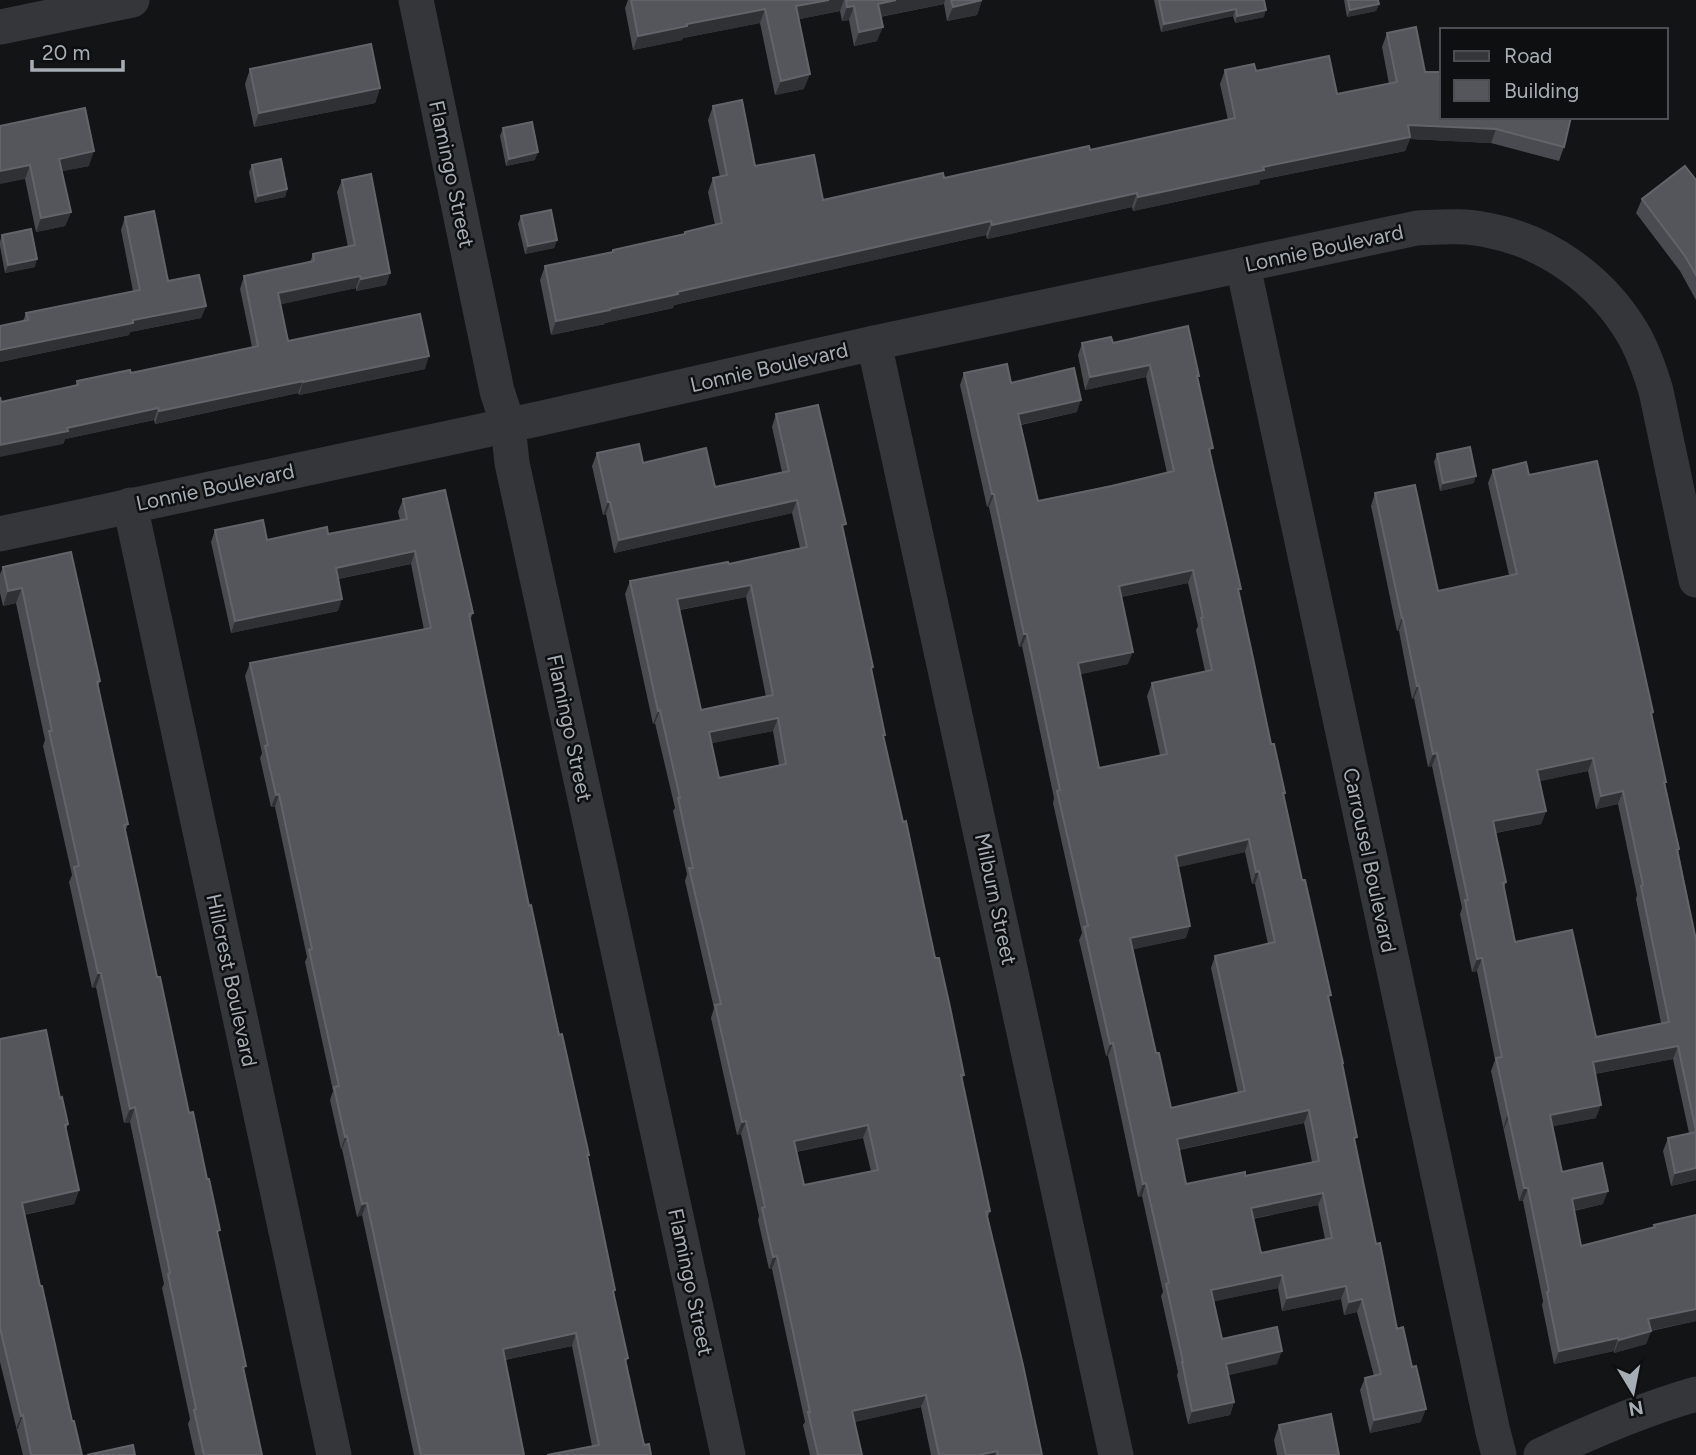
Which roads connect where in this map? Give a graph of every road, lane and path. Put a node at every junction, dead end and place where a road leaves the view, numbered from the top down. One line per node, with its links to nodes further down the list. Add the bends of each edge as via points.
1 (132, 0): 3 (street)
2 (416, 0): 6 (street, Flamingo Street, via 497,391)
3 (0, 27)
4 (1243, 266): 5 (street, Lonnie Boulevard); 9 (street, Lonnie Boulevard, via 1417,228 1453,226 1530,242 1569,263 1619,312 1648,366); 14 (street, Carrousel Boulevard)
5 (874, 343): 6 (street, Lonnie Boulevard); 13 (street, Milburn Street)
6 (508, 425): 7 (street, Lonnie Boulevard); 12 (street, Flamingo Street, via 512,463)
7 (130, 506): 8 (street, Lonnie Boulevard); 11 (street, Hillcrest Boulevard)
8 (0, 534)
9 (1696, 580)
10 (1696, 1394): 15 (street)
11 (334, 1455)
12 (728, 1455)
13 (1116, 1455)
14 (1499, 1455)
15 (1541, 1455)

